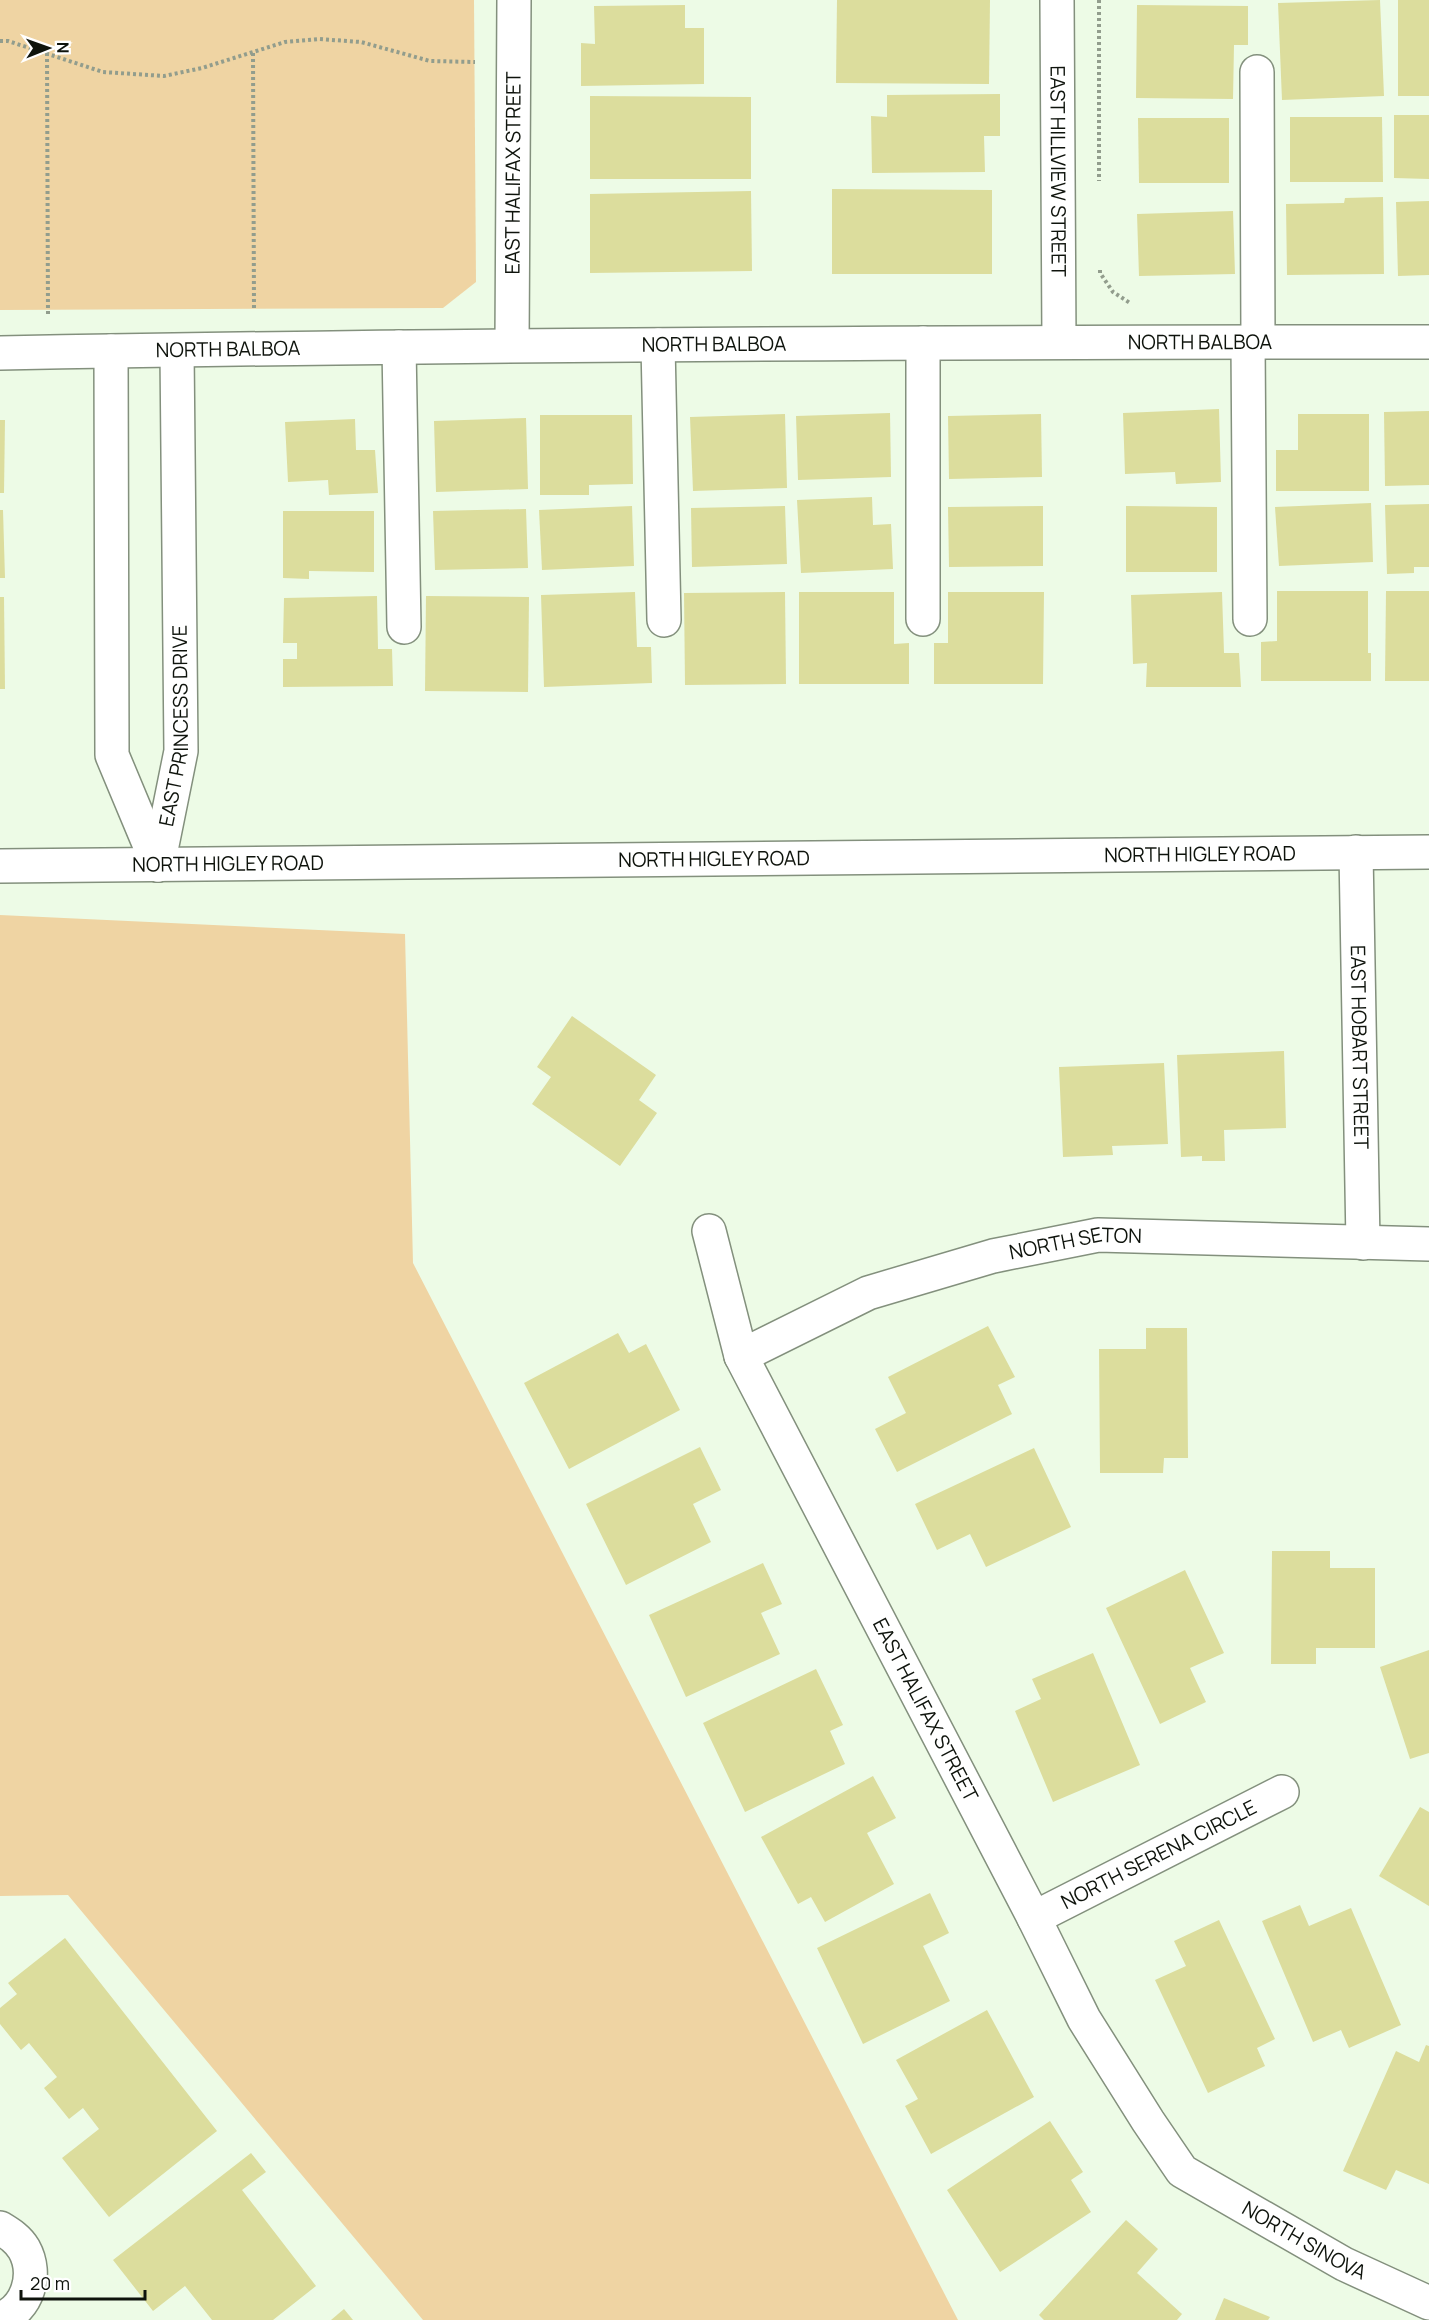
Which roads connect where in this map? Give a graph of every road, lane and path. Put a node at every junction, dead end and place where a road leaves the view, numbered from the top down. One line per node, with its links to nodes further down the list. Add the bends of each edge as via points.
1 (514, 0): 18 (street, EAST HALIFAX STREET)
2 (1058, 0): 14 (street, EAST HILLVIEW STREET)
3 (1099, 0): 9 (path)
4 (0, 40): 5 (path)
5 (47, 53): 6 (path, via 103,72 164,76); 13 (path)
6 (253, 53): 7 (path, via 285,42 319,39 362,42 430,61); 12 (path)
7 (479, 63)
8 (1257, 72): 15 (street)
9 (1100, 190)
10 (1100, 261): 11 (path, via 1100,273 1113,291)
11 (1137, 308)
12 (254, 314)
13 (48, 315)
14 (1059, 342): 15 (street, NORTH BALBOA); 17 (street, NORTH BALBOA)
15 (1253, 342): 16 (street, NORTH BALBOA); 25 (street)
16 (1429, 342)
17 (923, 343): 19 (street, NORTH BALBOA); 24 (street)
18 (512, 345): 19 (street, NORTH BALBOA); 20 (street, NORTH BALBOA)
19 (658, 345): 26 (street)
20 (399, 347): 22 (street, NORTH BALBOA); 27 (street)
21 (111, 351): 22 (street, NORTH BALBOA); 23 (street, NORTH BALBOA); 30 (street, EAST PRINCESS DRIVE, via 112,756)
22 (177, 351): 30 (street, EAST PRINCESS DRIVE, via 181,751)
23 (0, 353)
24 (923, 619)
25 (1251, 619)
26 (664, 620)
27 (404, 627)
28 (1356, 852): 29 (street, NORTH HIGLEY ROAD); 30 (street, NORTH HIGLEY ROAD); 33 (street, EAST HOBART STREET)
29 (1429, 852)
30 (158, 865): 31 (street, NORTH HIGLEY ROAD)
31 (0, 866)
32 (709, 1232): 35 (street, EAST HALIFAX STREET)
33 (1364, 1243): 34 (street, NORTH SETON); 35 (street, NORTH SETON, via 1098,1234 993,1256 868,1293)
34 (1429, 1244)
35 (741, 1356): 37 (street, EAST HALIFAX STREET)
36 (1282, 1792): 37 (street, NORTH SERENA CIRCLE)
37 (1034, 1918): 38 (street, EAST HALIFAX STREET, via 1084,2019)
38 (1182, 2171): 40 (street, NORTH SINOVA, via 1344,2264)
39 (0, 2228): 41 (street, via 14,2236 30,2262 28,2293)
40 (1429, 2303)
41 (18, 2315)

